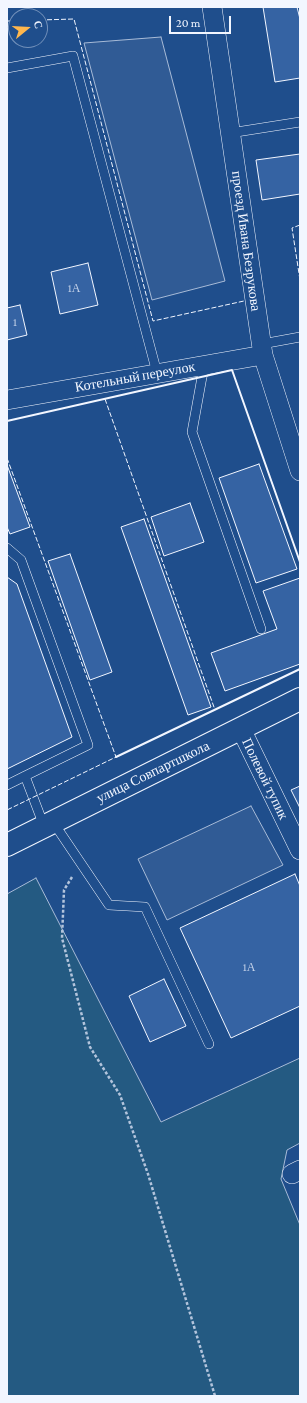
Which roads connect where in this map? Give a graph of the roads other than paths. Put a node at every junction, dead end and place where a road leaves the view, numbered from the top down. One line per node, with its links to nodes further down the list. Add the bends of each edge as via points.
1 (212, 7): 4 (street, проезд Ивана Безрукова)
2 (7, 68): 8 (lane, via 73,56)
3 (300, 122): 4 (lane)
4 (230, 133): 6 (street, проезд Ивана Безрукова)
5 (300, 336): 6 (lane)
6 (262, 349): 7 (street, Котельный переулок); 10 (street, проезд Ивана Безрукова)
7 (206, 365): 8 (street, Котельный переулок); 12 (lane, via 192,432)
8 (157, 374): 9 (street, Котельный переулок)
9 (7, 400)
10 (300, 471)
11 (7, 548): 15 (lane, via 21,560 88,745)
12 (261, 628)
13 (300, 699): 14 (street, улица Совпартшкола)
14 (241, 729): 17 (street, улица Совпартшкола); 19 (street, Полевой тупик)
15 (25, 776): 16 (lane); 17 (lane)
16 (7, 785)
17 (48, 824): 18 (street, улица Совпартшкола); 20 (lane, via 80,862 109,905 145,907)
18 (7, 844)
19 (300, 850)
20 (209, 1044)

